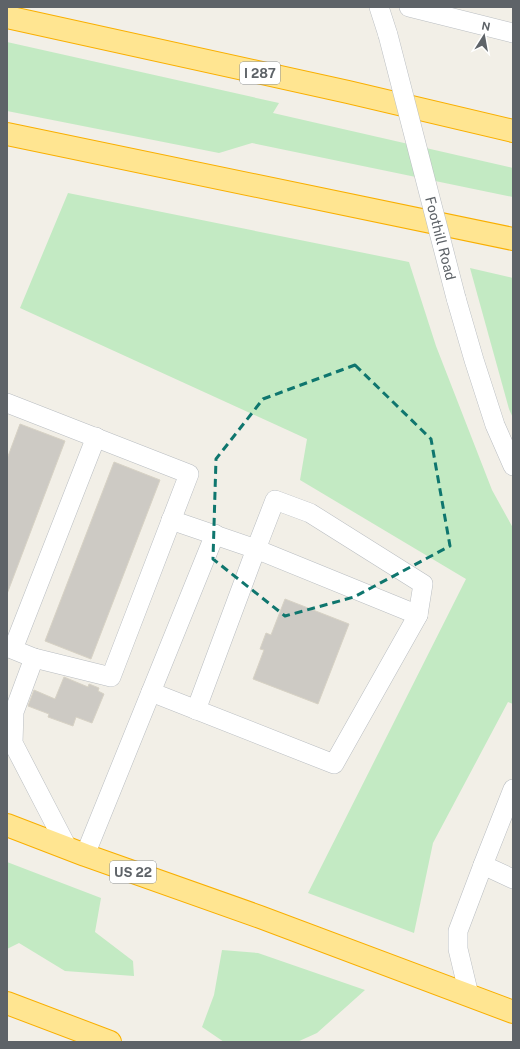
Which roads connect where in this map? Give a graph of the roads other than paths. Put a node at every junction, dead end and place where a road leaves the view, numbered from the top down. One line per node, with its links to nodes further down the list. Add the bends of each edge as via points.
1 (379, 7): 10 (street, Foothill Road, bridge, via 474,360 495,425)
2 (409, 7): 4 (street)
3 (7, 16): 5 (highway, I 287)
4 (513, 33)
5 (513, 131)
6 (7, 134): 7 (highway)
7 (513, 239)
8 (7, 404): 9 (street)
9 (96, 437): 11 (street, via 189,474); 15 (street)
10 (513, 466)
11 (171, 520): 12 (street); 16 (street, via 111,678)
12 (215, 534): 13 (street); 17 (street)
13 (256, 549): 14 (street); 14 (street, via 275,500 310,514 423,584); 18 (street)
14 (418, 615): 18 (street, via 334,764)
15 (10, 648): 16 (street)
16 (34, 658): 19 (street, via 14,712)
17 (151, 692): 18 (street); 22 (street)
18 (196, 710)
19 (10, 745): 22 (street)
20 (513, 789): 23 (street)
21 (7, 825): 22 (highway, US 22)
22 (77, 852): 25 (highway, US 22, via 260,916)
23 (483, 865): 24 (street); 25 (street, via 458,931 458,949)
24 (513, 879)
25 (469, 995): 27 (highway, US 22)
26 (7, 1003): 28 (highway)
27 (513, 1012)
28 (110, 1042)

